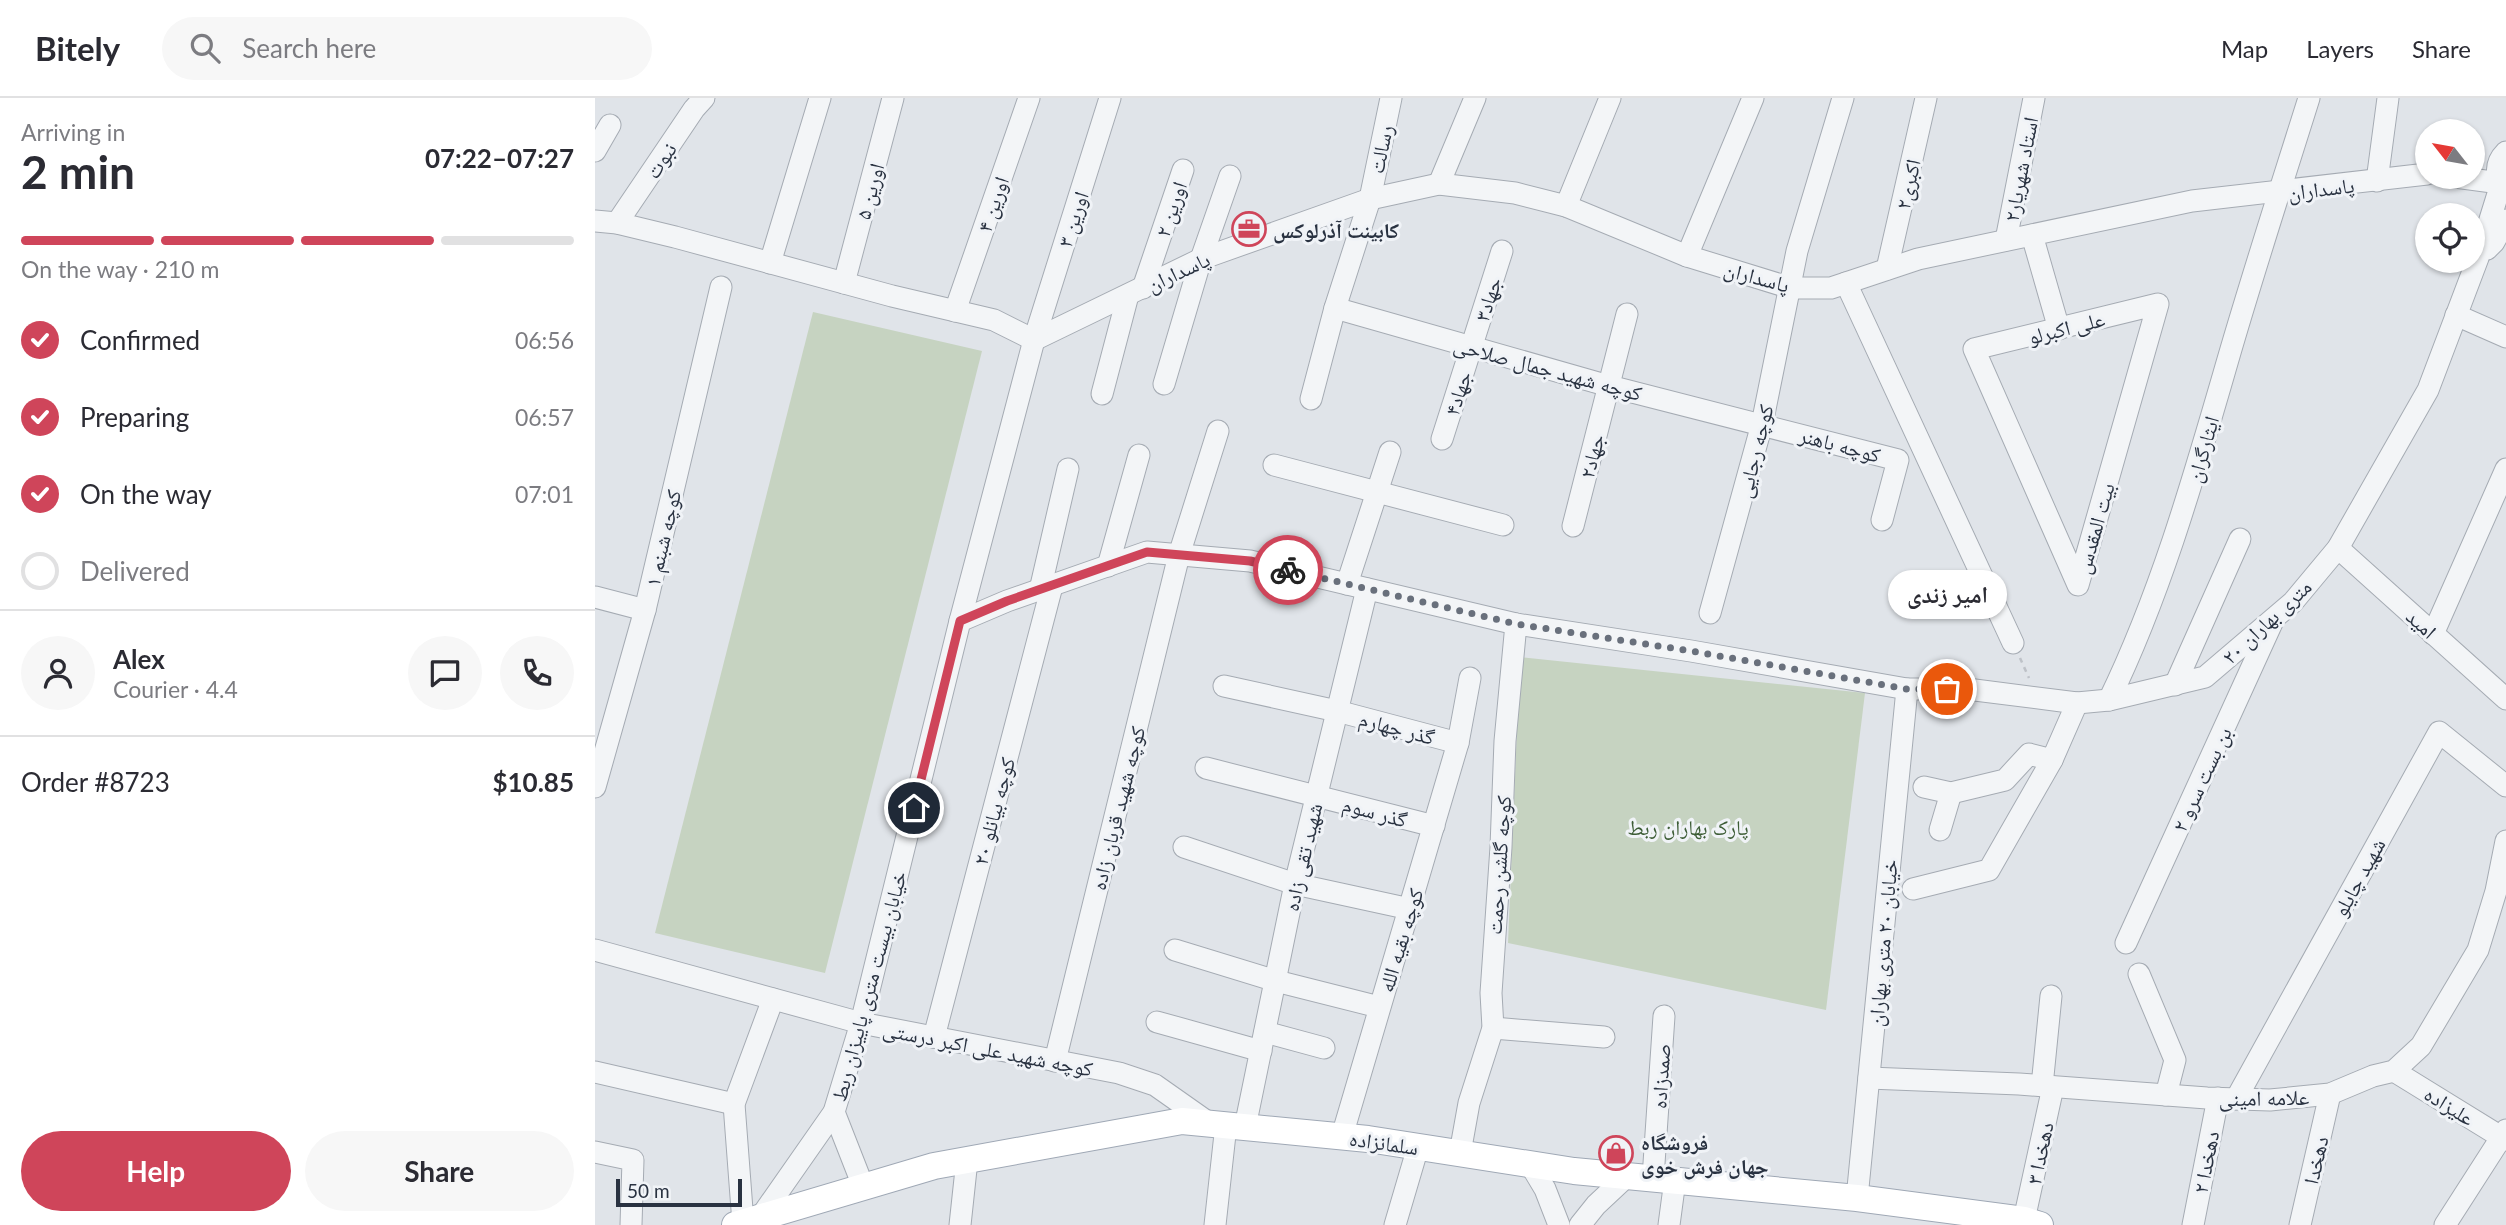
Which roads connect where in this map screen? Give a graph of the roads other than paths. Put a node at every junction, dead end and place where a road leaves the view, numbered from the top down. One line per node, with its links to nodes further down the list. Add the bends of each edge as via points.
1 (704, 98): 30 (street, نبوت)
2 (820, 98): 38 (street)
3 (893, 98): 41 (street, اورین ۵)
4 (1029, 98): 48 (street, اورین ۴)
5 (1111, 98): 53 (street, اورین ۳)
6 (1475, 98): 23 (street)
7 (1610, 98): 27 (street)
8 (1753, 98): 36 (street)
9 (1843, 98): 44 (street, کوچه رجایی, via 1797,251)
10 (1926, 98): 39 (street, اکبری۲)
11 (2034, 98): 33 (street, استاد شهریار۲)
12 (2309, 98): 25 (street, ایثارگران)
13 (2388, 98): 22 (street)
14 (1385, 99): 26 (street, رسالت)
15 (610, 125): 16 (street)
16 (595, 151)
17 (2502, 157): 18 (street); 24 (street, ۲۰ متری بهاران, via 2497,176)
18 (2485, 162)
19 (1183, 170): 45 (street, اورین ۲)
20 (1230, 176): 37 (street)
21 (2415, 176): 22 (street, پاسداران)
22 (2377, 181): 25 (street, پاسداران)
23 (1439, 184): 26 (street, پاسداران); 27 (street, پاسداران, via 1515,192)
24 (2502, 186): 32 (street, ۲۰ متری بهاران)
25 (2279, 193): 31 (street, پاسداران, via 2192,201); 91 (street, ایثارگران, via 2183,514)
26 (1370, 199): 37 (street, پاسداران); 47 (street, رسالت)
27 (1566, 206): 36 (street, پاسداران)
28 (2506, 220): 35 (street, ۲۰ متری بهاران)
29 (595, 221): 30 (street)
30 (617, 223): 38 (street)
31 (2032, 235): 33 (street, پاسداران); 51 (street)
32 (2485, 237)
33 (2006, 240): 39 (street, پاسداران)
34 (1502, 251): 54 (street, جهاد۳)
35 (2485, 251)
36 (1687, 256): 44 (street, پاسداران)
37 (1201, 260): 45 (street, پاسداران); 56 (street)
38 (770, 263): 41 (street)
39 (1887, 269): 42 (street, پاسداران)
40 (2472, 273): 50 (street, ۲۰ متری بهاران)
41 (845, 283): 48 (street)
42 (1846, 283): 44 (street, پاسداران, via 1831,288); 85 (street)
43 (721, 287): 79 (street, کوچه شبنم ۱)
44 (1791, 288): 60 (street, کوچه رجایی)
45 (1135, 291): 53 (street, پاسداران); 58 (street, اورین ۲)
46 (2158, 304): 51 (street, علی اکبرلو); 55 (street, بیت المقدس, via 2078,585)
47 (1335, 308): 54 (street, کوچه شهید جمال صلاحی); 59 (street, رسالت)
48 (955, 311): 53 (street, via 994,320)
49 (1627, 314): 57 (street, جهاد۲)
50 (2456, 315): 52 (street); 73 (street, ۲۰ متری بهاران, via 2428,390)
51 (2059, 329): 55 (street, علی اکبرلو)
52 (2506, 337)
53 (1034, 340): 82 (street, اورین ۳)
54 (1471, 347): 57 (street, کوچه شهید جمال صلاحی); 62 (street, جهاد۴)
55 (1974, 349)
56 (1164, 384)
57 (1609, 386): 60 (street, کوچه شهید جمال صلاحی); 71 (street, جهاد۲)
58 (1102, 394)
59 (1311, 399)
60 (1762, 424): 69 (street, کوچه باهنر, via 1898,460); 80 (street, کوچه رجایی)
61 (1218, 431): 74 (street, کوچه شهید قربان زاده)
62 (1442, 439)
63 (1390, 452): 68 (street, شهید تقی زاده)
64 (1139, 454): 75 (street)
65 (1273, 465): 68 (street)
66 (1068, 469): 77 (street, کوچه بیانلو ۲۰)
67 (2506, 469): 84 (street)
68 (1376, 494): 70 (street); 76 (street, شهید تقی زاده)
69 (1882, 520)
70 (1503, 525)
71 (1573, 527)
72 (2240, 539): 87 (street)
73 (2338, 548): 81 (street, ۲۰ متری بهاران, via 2293,602); 84 (street, امید)
74 (1179, 555): 75 (street, via 1147,552); 76 (street, via 1250,561); 125 (street, کوچه شهید قربان زاده)
75 (1108, 566): 77 (street)
76 (1357, 586): 83 (street); 93 (street, شهید تقی زاده)
77 (1046, 588): 82 (street); 121 (street, کوچه بیانلو ۲۰)
78 (595, 597): 79 (street)
79 (645, 610): 98 (street, کوچه شبنم ۱)
80 (1710, 613)
81 (2277, 614): 87 (street, ۲۰ متری بهاران, via 2205,677); 109 (street, بن بست سرو ۲)
82 (960, 621): 119 (street, خیابان بیست متری پاییزان ربط)
83 (1516, 624): 89 (street); 120 (street, کوچه گلشن رحمت, via 1505,741)
84 (2433, 634): 90 (street, امید)
85 (2013, 643)
86 (1470, 678): 94 (street, کوچه بقیه الله)
87 (2175, 685): 91 (street, ۲۰ متری بهاران)
88 (1224, 686): 93 (street, گذر چهارم)
89 (1907, 689): 92 (street, ۲۰ متری بهاران, via 1966,689); 128 (street, خیابان ۲۰ متری بهاران)
90 (2506, 699)
91 (2109, 701): 92 (street, ۲۰ متری بهاران)
92 (2077, 704): 95 (street)
93 (1337, 710): 94 (street, گذر چهارم); 101 (street, شهید تقی زاده)
94 (1458, 743): 102 (street, کوچه بقیه الله)
95 (2052, 760): 100 (street, via 2029,754 2004,780); 107 (street, via 1989,870)
96 (1206, 768): 101 (street, گذر سوم)
97 (2506, 786): 132 (street, شهید چایلو, via 2439,732)
98 (595, 787)
99 (1924, 787): 100 (street)
100 (1951, 793): 103 (street)
101 (1316, 795): 102 (street, گذر سوم); 106 (street, شهید تقی زاده)
102 (1434, 827): 108 (street, کوچه بقیه الله)
103 (1940, 830)
104 (2506, 841): 126 (street, علامه امینی, via 2478,950 2421,1046)
105 (1184, 847): 106 (street)
106 (1295, 884): 108 (street); 113 (street, شهید تقی زاده)
107 (1913, 889)
108 (1410, 909): 116 (street, کوچه بقیه الله)
109 (2126, 943)
110 (595, 950): 115 (street, کوچه شهید علی اکبر درستی)
111 (1175, 950): 113 (street)
112 (2139, 974): 131 (street, via 2175,1060)
113 (1276, 981): 116 (street); 123 (street, شهید تقی زاده)
114 (2051, 996): 129 (street, دهخدا ۳)
115 (773, 999): 119 (street, کوچه شهید علی اکبر درستی); 133 (street)
116 (1379, 1007): 136 (street, کوچه بقیه الله)
117 (1664, 1016): 143 (street, صمدزاده)
118 (1157, 1022): 123 (street)
119 (860, 1023): 121 (street, کوچه شهید علی اکبر درستی); 134 (street, خیابان بیست متری پاییزان ربط)
120 (1493, 1028): 122 (street); 140 (street, کوچه گلشن رحمت, via 1469,1103)
121 (934, 1037): 125 (street, کوچه شهید علی اکبر درستی)
122 (1604, 1037)
123 (1263, 1042): 124 (street); 135 (street, شهید تقی زاده)
124 (1324, 1048)
125 (1055, 1060): 135 (street, کوچه شهید علی اکبر درستی, via 1155,1085)
126 (2394, 1071): 130 (street, علامه امینی); 137 (street, علیزاده)
127 (595, 1072): 133 (street)
128 (1869, 1078): 129 (street, علامه امینی); 145 (street, خیابان ۲۰ متری بهاران)
129 (2047, 1086): 131 (street, علامه امینی); 148 (street, دهخدا ۳)
130 (2330, 1094): 132 (street, علامه امینی); 157 (street, دهخدا)
131 (2166, 1095): 132 (street, علامه امینی)
132 (2227, 1099): 156 (street, دهخدا ۲)
133 (734, 1104): 147 (street)
134 (835, 1112): 144 (street); 147 (street, خیابان بیست متری پاییزان ربط)
135 (1227, 1125): 136 (main road, سلمانزاده); 141 (main road, سلمانزاده, via 1182,1121); 151 (street, شهید تقی زاده)
136 (1342, 1136): 138 (main road, سلمانزاده)
137 (2505, 1136): 158 (street)
138 (1417, 1147): 140 (main road, سلمانزاده); 152 (street)
139 (595, 1152): 149 (street, via 633,1160)
140 (1460, 1153): 142 (main road, سلمانزاده)
141 (967, 1160): 144 (main road, سلمانزاده); 150 (street)
142 (1530, 1164): 143 (main road, سلمانزاده); 153 (street)
143 (1652, 1178): 145 (main road, سلمانزاده); 154 (street, via 1596,1205); 155 (street, صمدزاده)
144 (863, 1186): 147 (main road, سلمانزاده)
145 (1857, 1198): 146 (main road, سلمانزاده)
146 (1954, 1218): 148 (main road, سلمانزاده)
147 (747, 1221)
148 (2032, 1222)
149 (631, 1225)
150 (960, 1225)
151 (1215, 1225)
152 (1395, 1225)
153 (1559, 1225)
154 (1580, 1225)
155 (1669, 1225)
156 (2193, 1225)
157 (2300, 1225)
158 (2445, 1225)

